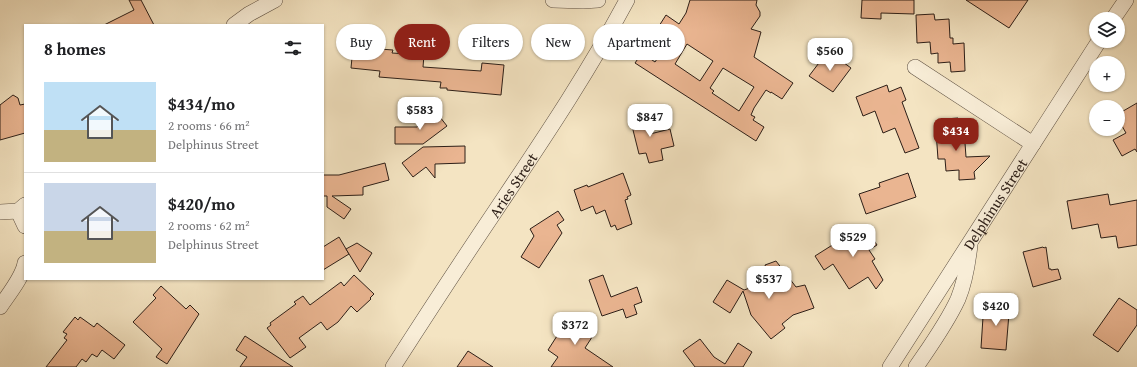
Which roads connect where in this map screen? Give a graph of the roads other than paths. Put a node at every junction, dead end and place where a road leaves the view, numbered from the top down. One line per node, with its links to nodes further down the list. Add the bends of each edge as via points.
1 (275, 0): 7 (street)
2 (553, 0): 3 (street)
3 (598, 0)
4 (627, 0): 17 (street, Aries Street, via 607,39 560,114)
5 (1126, 0): 6 (street)
6 (1118, 12)
7 (235, 24)
8 (1095, 48): 10 (street, Delphinus Street)
9 (916, 67): 10 (street)
10 (1033, 144): 14 (street, Delphinus Street)
11 (22, 208): 12 (street); 13 (street)
12 (0, 212)
13 (24, 220)
14 (970, 241): 18 (street, Delphinus Street); 19 (street, via 968,265 958,298)
15 (24, 268): 16 (street)
16 (0, 307)
17 (393, 367)
18 (890, 367)
19 (916, 367)

